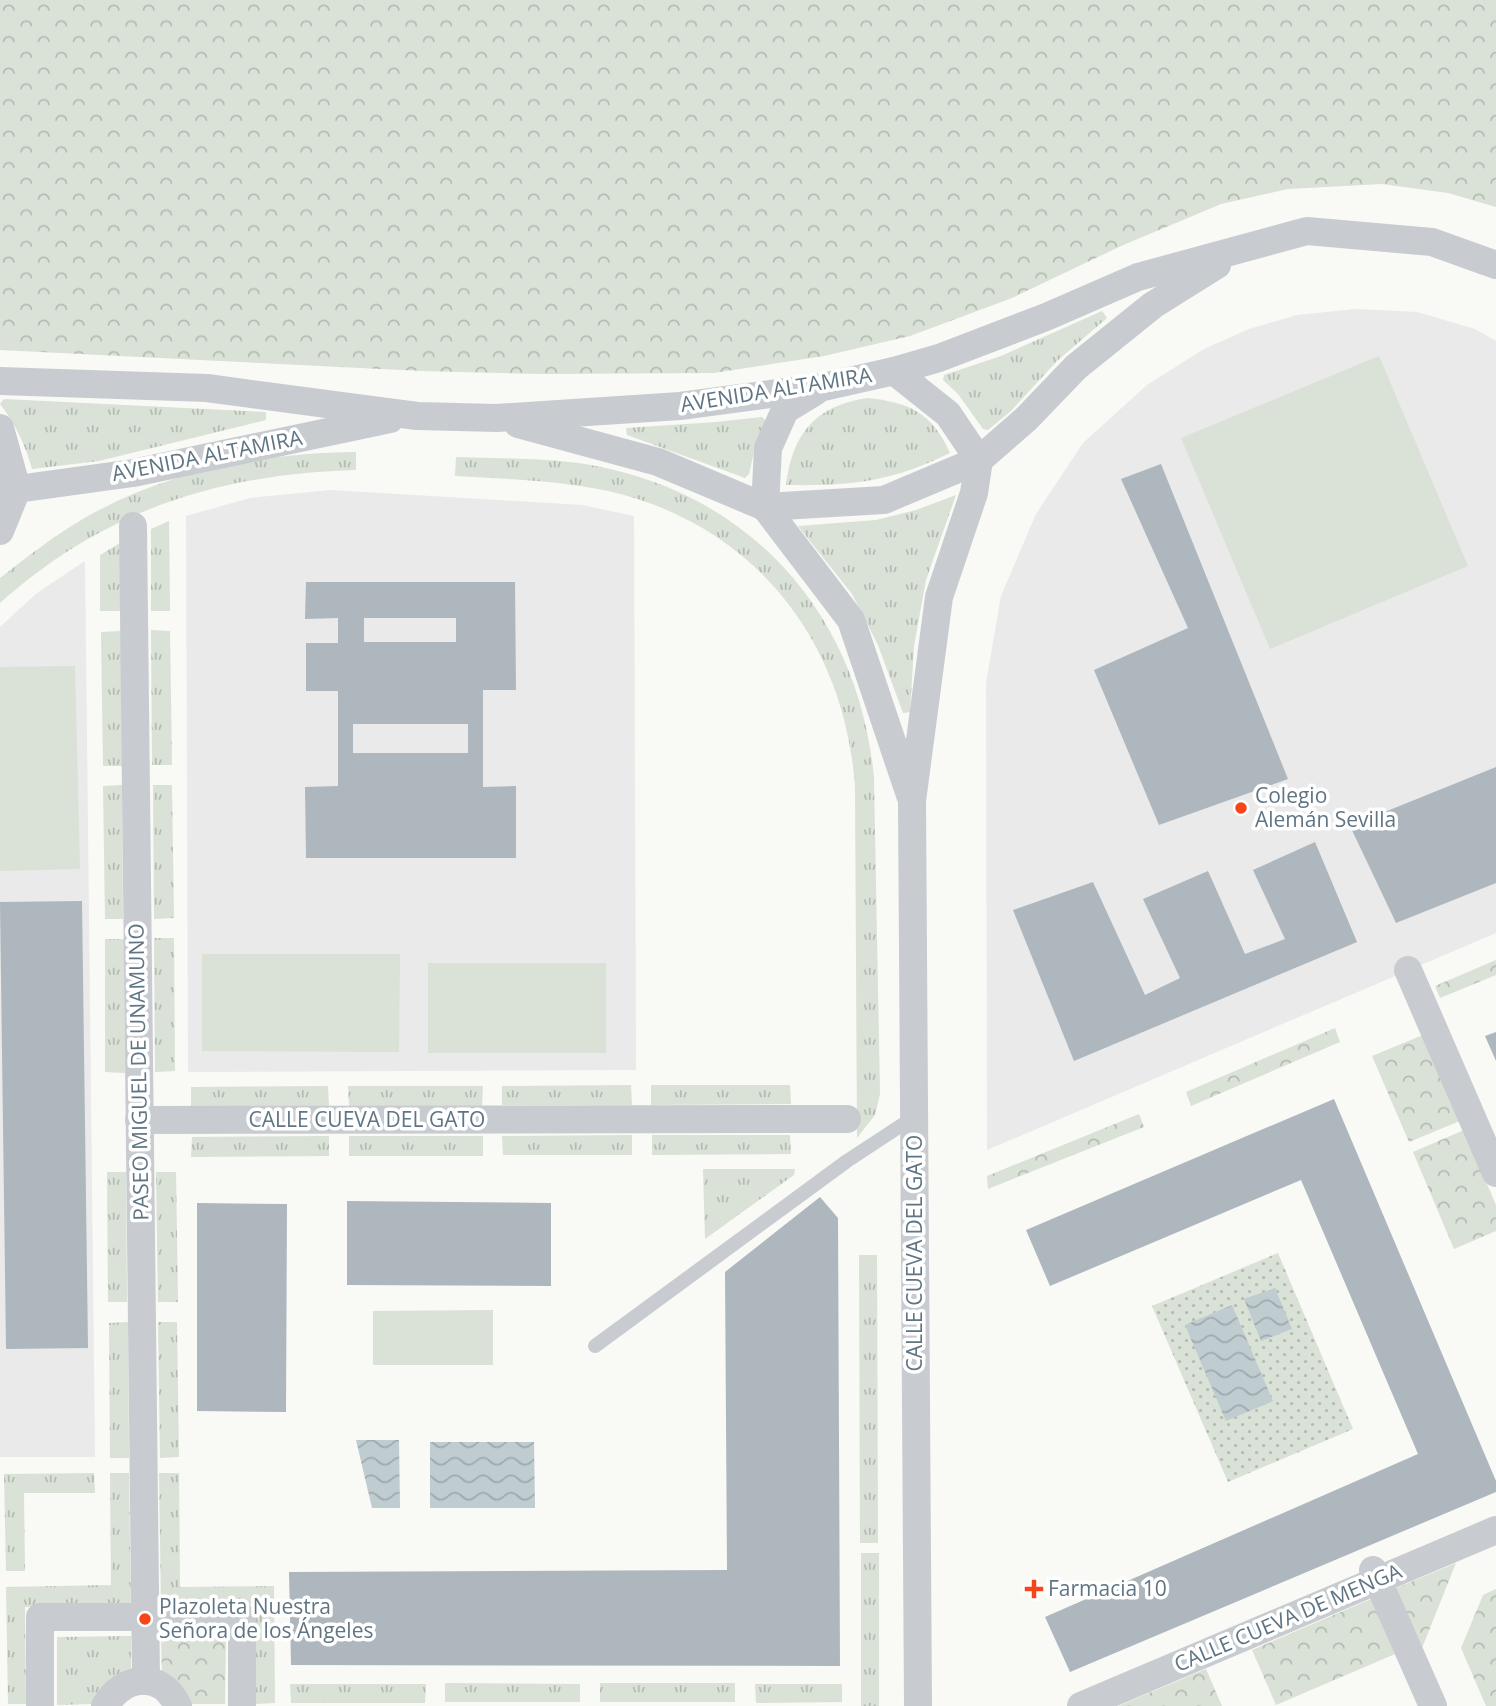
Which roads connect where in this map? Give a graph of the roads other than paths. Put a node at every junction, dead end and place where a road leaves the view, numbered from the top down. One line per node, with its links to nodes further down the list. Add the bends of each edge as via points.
1 (1244, 248): 2 (street, AVENIDA ALTAMIRA, via 1307,231 1432,242); 3 (street, AVENIDA ALTAMIRA, via 1138,277 939,358); 9 (street, AVENIDA ALTAMIRA, via 1153,305 1095,351)
2 (1496, 265)
3 (894, 371): 5 (street, AVENIDA ALTAMIRA); 9 (street, via 948,414)
4 (0, 381): 6 (street, AVENIDA ALTAMIRA, via 207,388)
5 (823, 387): 7 (street, AVENIDA ALTAMIRA, via 680,406); 11 (street, via 785,410 768,448)
6 (412, 414): 7 (street, AVENIDA ALTAMIRA); 10 (street, AVENIDA ALTAMIRA, via 133,473)
7 (497, 418): 11 (street, AVENIDA ALTAMIRA, via 658,462)
8 (0, 428): 10 (street)
9 (979, 460): 11 (street, AVENIDA ALTAMIRA, via 884,500); 14 (street, via 974,493 939,597)
10 (9, 488): 13 (street)
11 (765, 507): 14 (street, via 850,621)
12 (133, 526): 18 (street, PASEO MIGUEL DE UNAMUNO)
13 (0, 531)
14 (912, 801): 16 (street, CALLE CUEVA DEL GATO)
15 (1408, 970): 19 (street)
16 (914, 1117): 20 (lane); 29 (street, CALLE CUEVA DEL GATO)
17 (847, 1119): 18 (street, CALLE CUEVA DEL GATO)
18 (139, 1120): 23 (street, PASEO MIGUEL DE UNAMUNO)
19 (1496, 1173)
20 (595, 1346)
21 (1496, 1530): 22 (street, CALLE CUEVA DE MENGA)
22 (1376, 1575): 30 (street, CALLE CUEVA DE MENGA); 31 (street)
23 (145, 1617): 24 (street); 25 (street, via 40,1617); 28 (street, via 242,1617)
24 (146, 1681): 26 (street, via 121,1686); 27 (street, via 167,1690)
25 (40, 1706)
26 (104, 1706)
27 (178, 1706)
28 (242, 1706)
29 (918, 1706)
30 (1081, 1706)
31 (1433, 1706)

